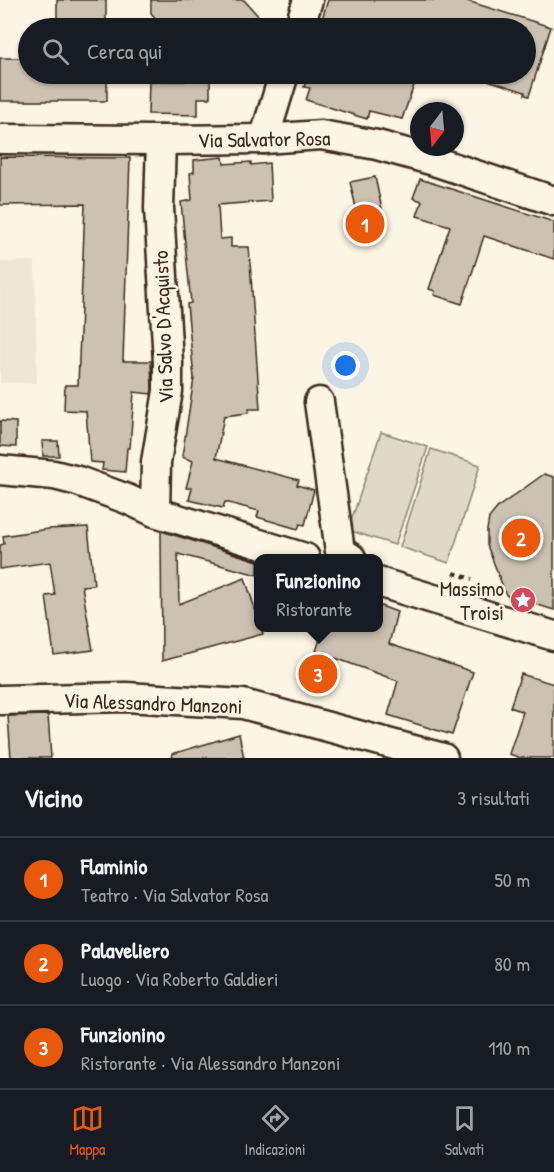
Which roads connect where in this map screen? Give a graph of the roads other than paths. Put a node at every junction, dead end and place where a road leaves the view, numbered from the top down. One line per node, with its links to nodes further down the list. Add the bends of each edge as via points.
1 (308, 0): 2 (street)
2 (302, 18)
3 (281, 84): 5 (street)
4 (0, 139): 6 (street, Via Salvator Rosa)
5 (264, 139): 6 (street, Via Salvator Rosa); 7 (street, Via Salvator Rosa, via 321,135 377,145)
6 (161, 140): 10 (street, Via Salvo D'Acquisto, via 159,219 168,372 156,462)
7 (554, 201)
8 (319, 402): 12 (street, via 340,552)
9 (0, 470): 10 (street, via 78,481)
10 (155, 512): 11 (street)
11 (291, 554)
12 (344, 554)
13 (384, 581): 14 (street)
14 (554, 636)
15 (0, 700): 16 (street, Via Alessandro Manzoni, via 126,697 243,704)
16 (443, 758)

